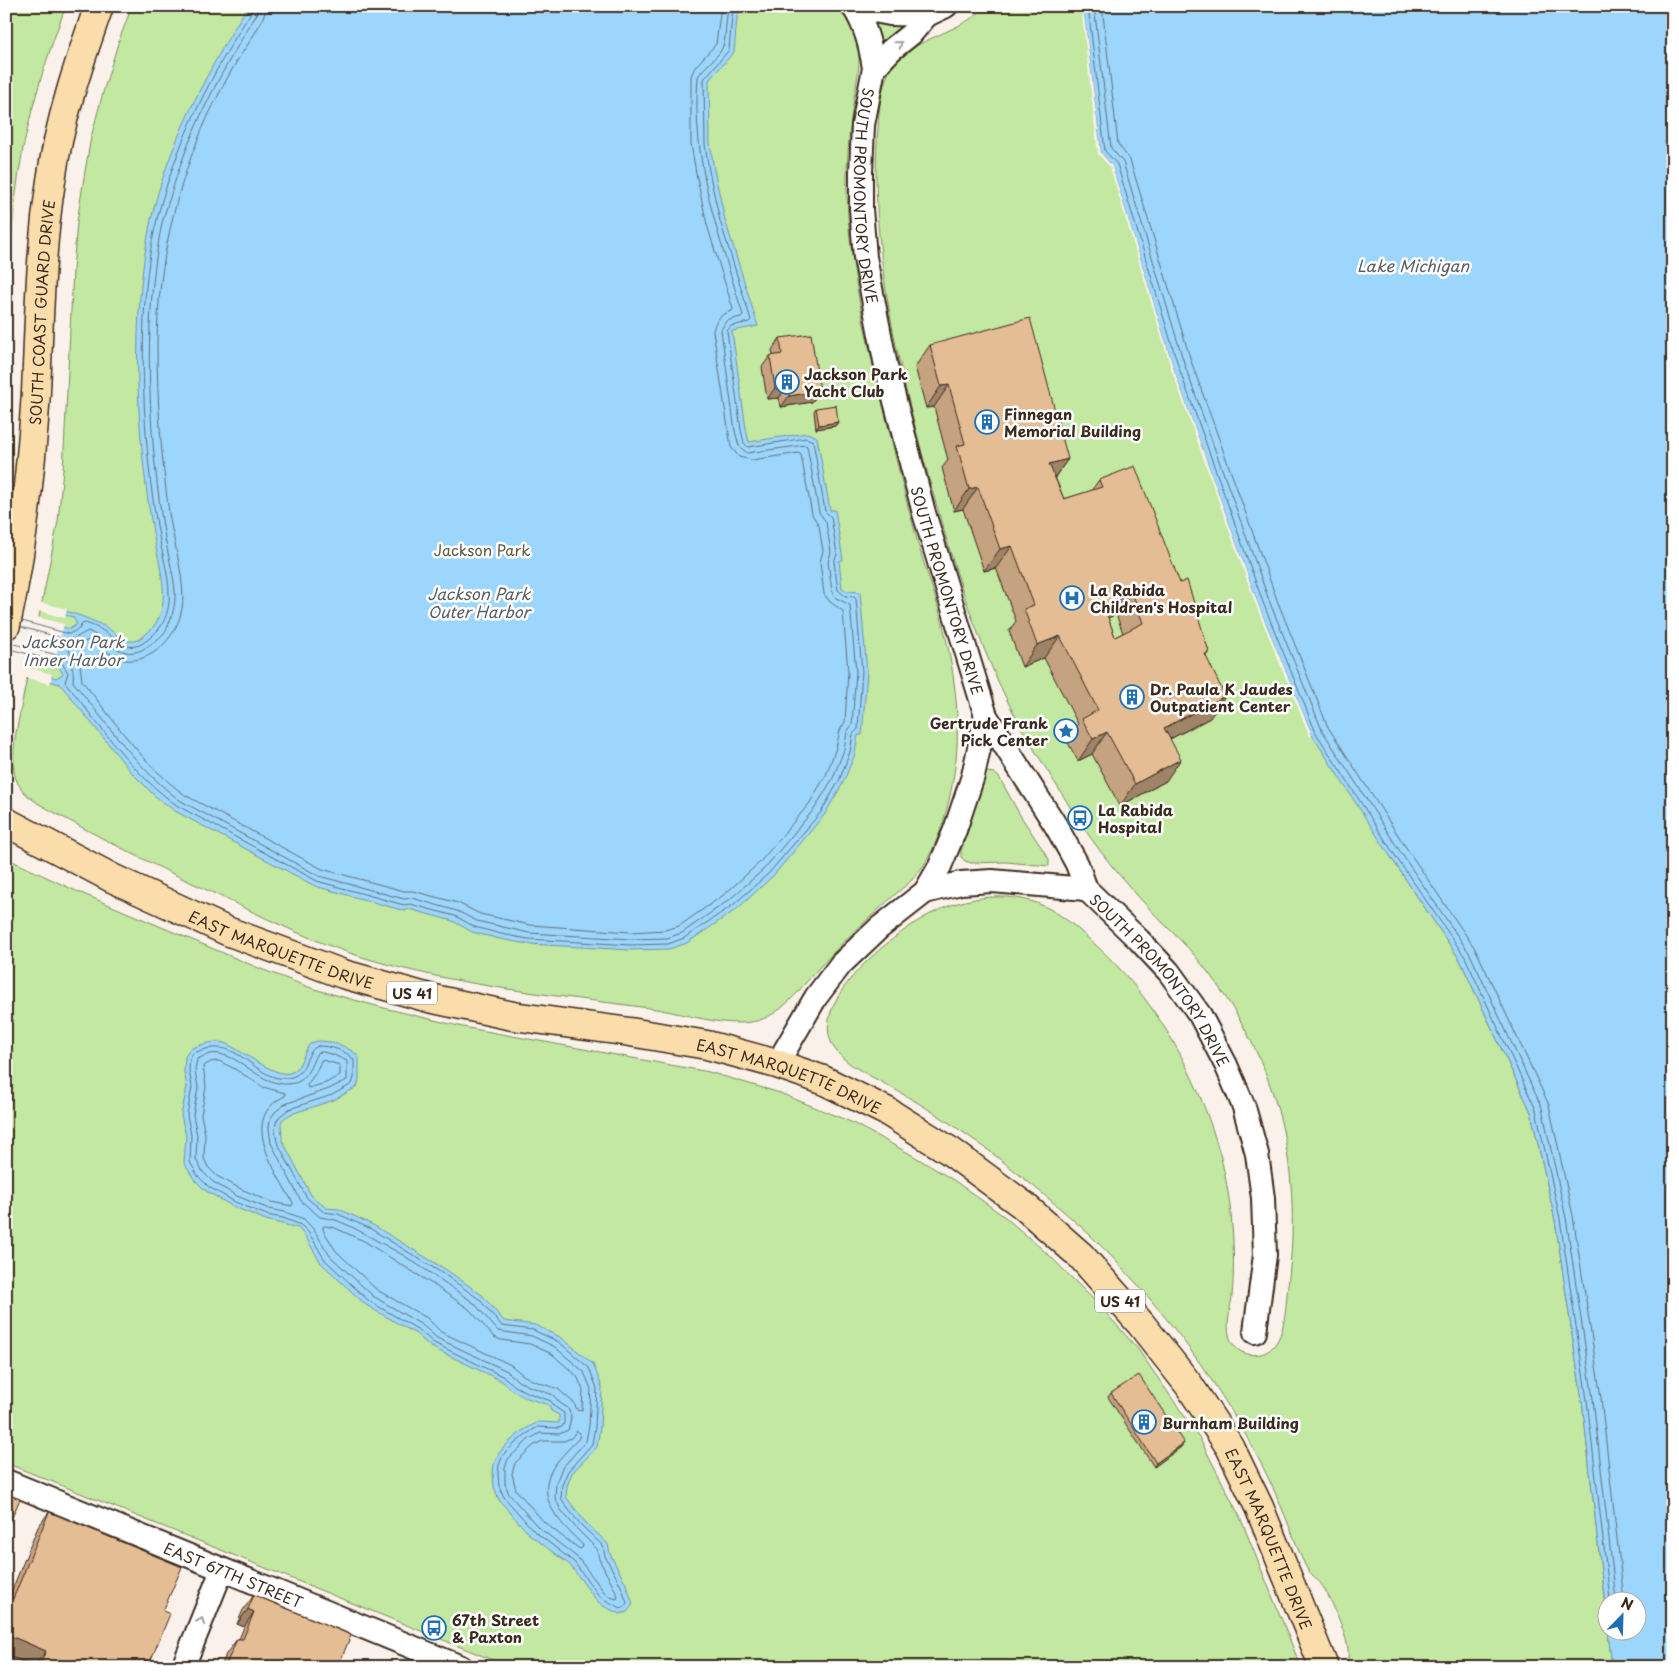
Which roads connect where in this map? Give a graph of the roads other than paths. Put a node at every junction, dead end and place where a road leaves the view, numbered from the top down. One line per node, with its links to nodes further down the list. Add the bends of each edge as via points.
1 (100, 6): 5 (main road, SOUTH COAST GUARD DRIVE, via 64,116 51,179 44,229 30,468 16,581)
2 (853, 6): 3 (street, SOUTH PROMONTORY DRIVE, via 890,14); 4 (street, SOUTH PROMONTORY DRIVE, via 863,23)
3 (937, 10): 4 (street, SOUTH PROMONTORY DRIVE, one-way to 3)
4 (874, 68): 6 (street, SOUTH PROMONTORY DRIVE, via 864,125 861,172 865,257 886,366 924,513)
5 (6, 625)
6 (986, 716): 8 (street, SOUTH PROMONTORY DRIVE, via 1056,826 1077,864); 9 (street, via 973,776 955,830)
7 (6, 822): 10 (main road, EAST MARQUETTE DRIVE / US 41, via 112,878 227,931 343,974 429,998 514,1016 707,1045)
8 (1086, 889): 9 (street, via 992,880 961,882); 11 (street, SOUTH PROMONTORY DRIVE, via 1169,972 1200,1015 1244,1107 1257,1154 1263,1207 1265,1255)
9 (925, 892): 10 (street, via 879,928 841,964 816,998)
10 (777, 1064): 16 (main road, EAST MARQUETTE DRIVE / US 41, via 823,1080 880,1108 950,1151 1023,1205 1081,1256 1183,1378 1230,1448 1259,1506)
11 (1255, 1332)
12 (6, 1481): 13 (street, EAST 67TH STREET)
13 (222, 1570): 14 (street, one-way to 13); 15 (street, EAST 67TH STREET)
14 (183, 1667)
15 (461, 1667)
16 (1324, 1667)

